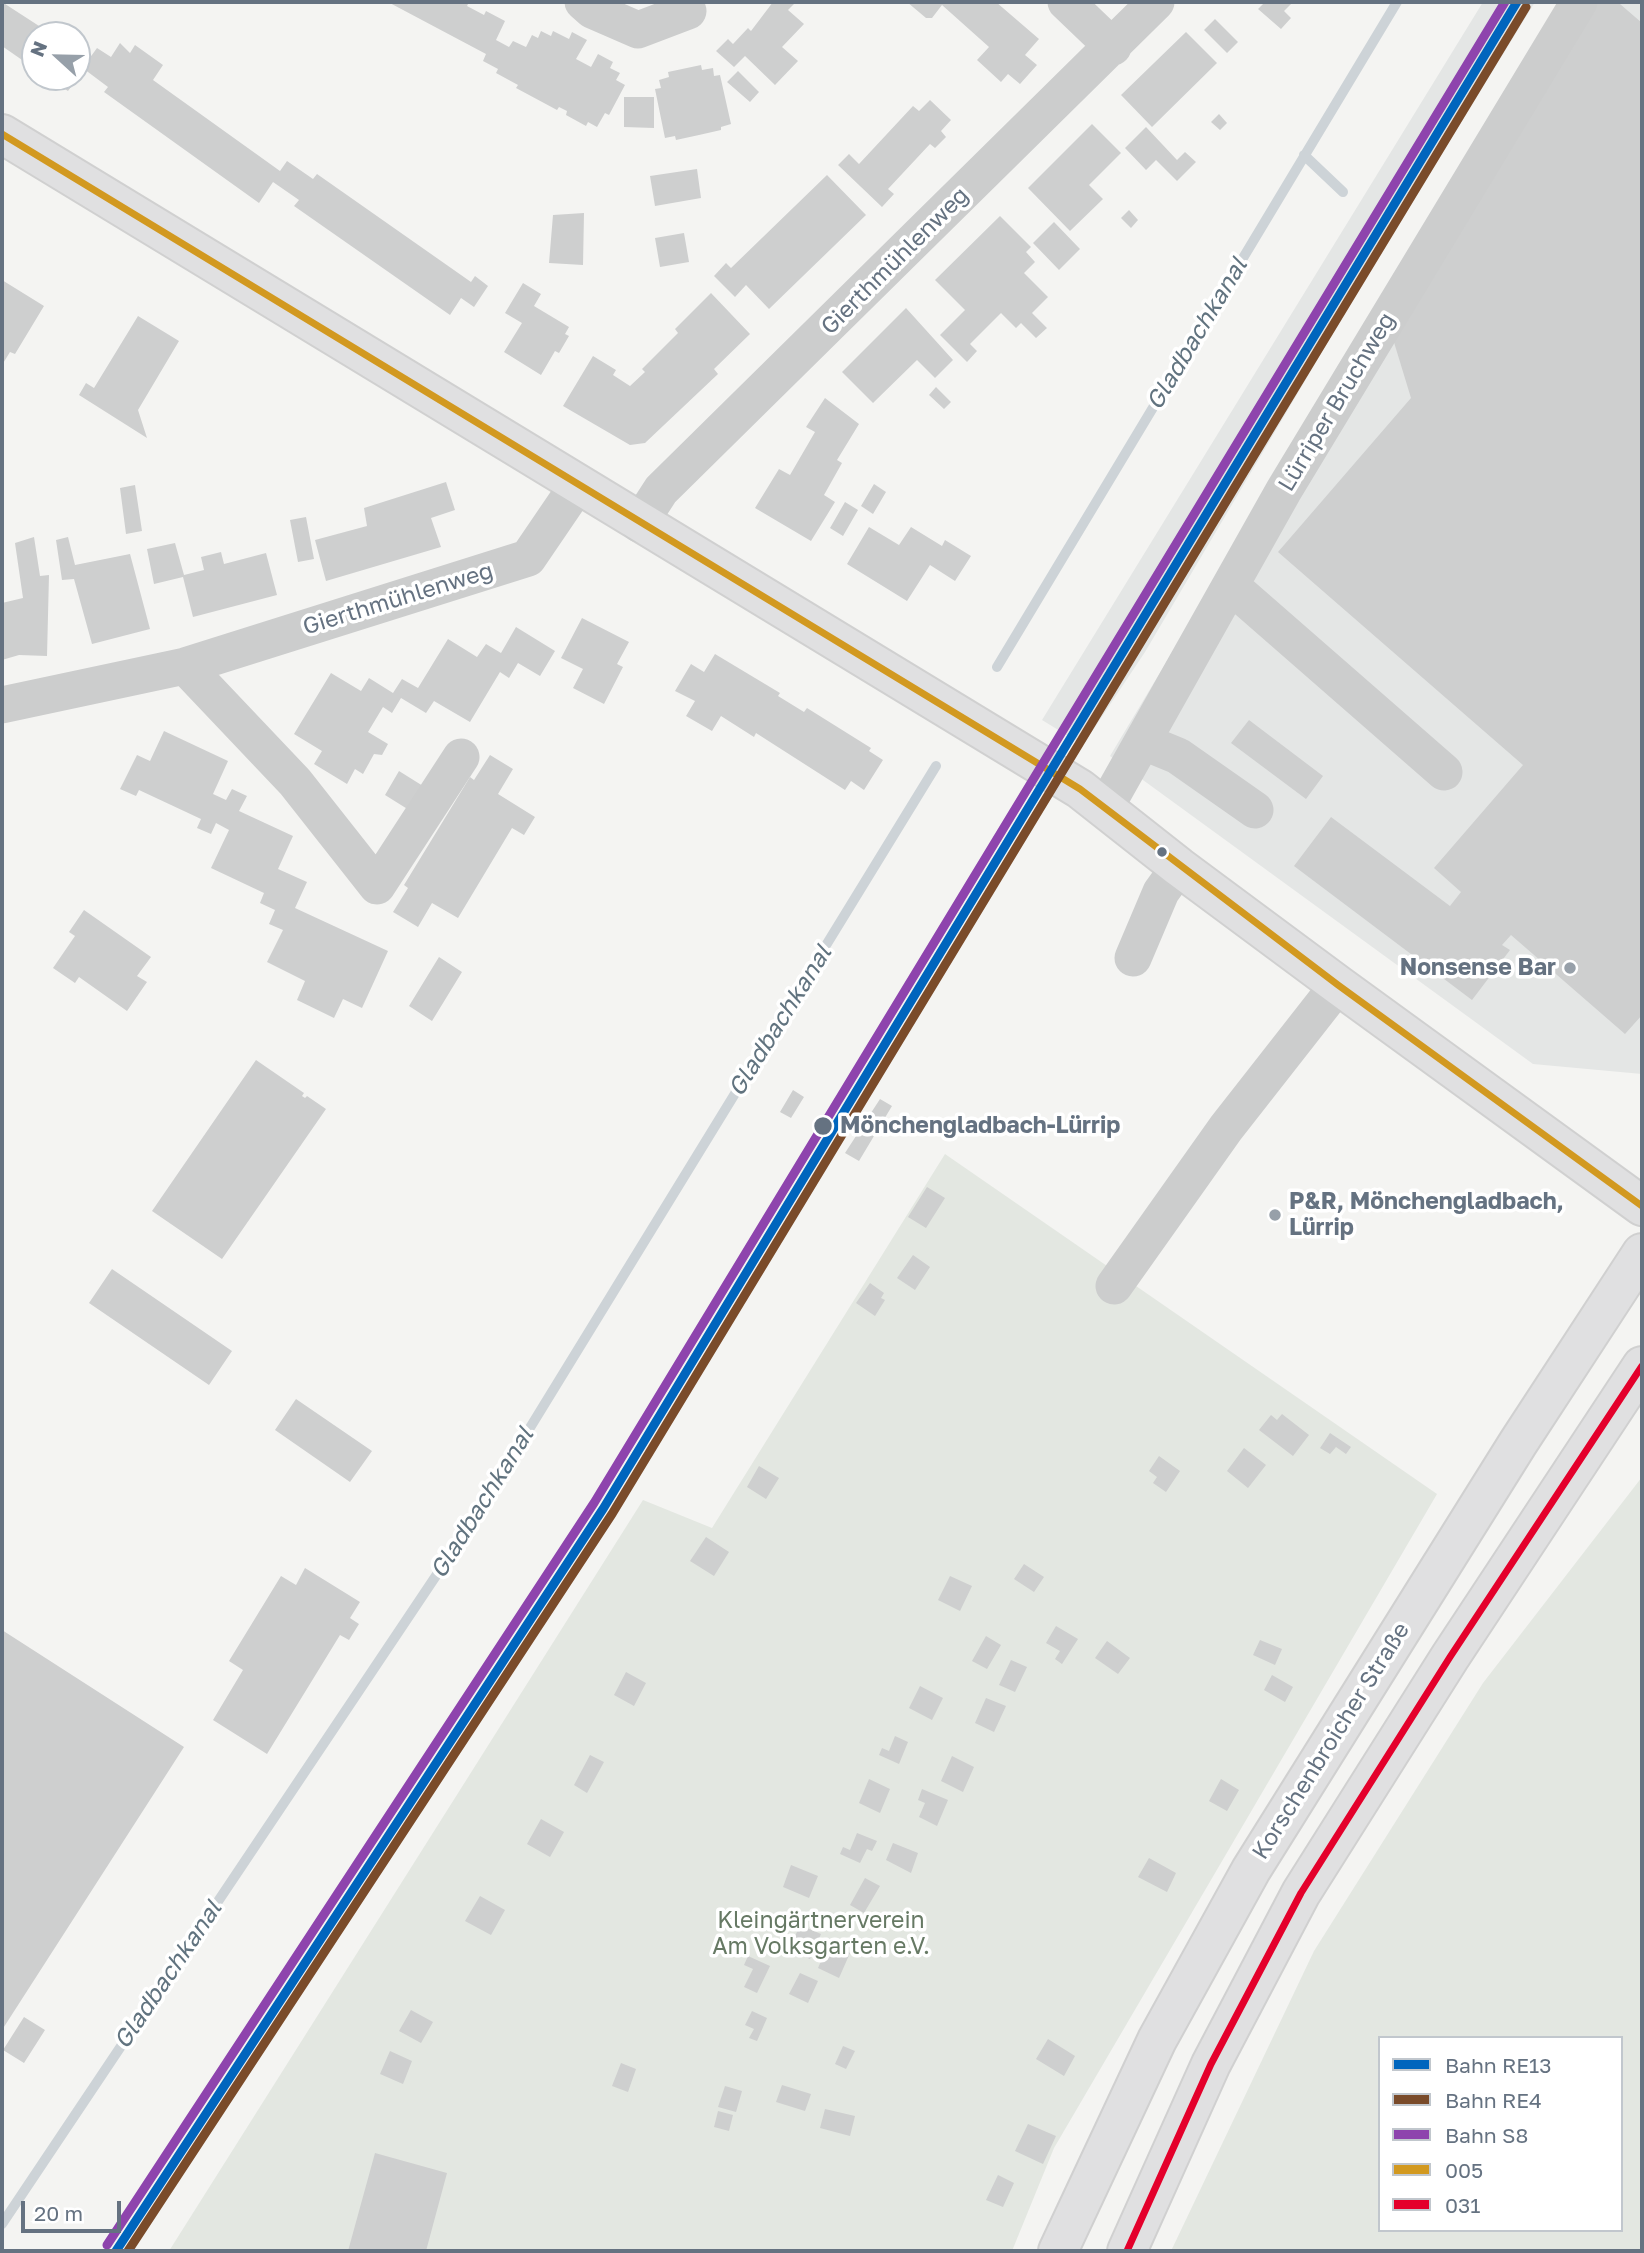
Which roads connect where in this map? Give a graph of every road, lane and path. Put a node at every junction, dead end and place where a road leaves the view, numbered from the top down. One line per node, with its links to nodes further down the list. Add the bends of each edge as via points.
1 (583, 2): 5 (street, via 638,30)
2 (1066, 2): 6 (street)
3 (1156, 2): 6 (street, Gierthmühlenweg)
4 (1579, 2): 10 (street, Lürriper Bruchweg, via 1284,490)
5 (688, 11)
6 (1113, 47): 9 (street, Gierthmühlenweg, via 661,490)
7 (2, 134): 8 (main road)
8 (577, 486): 9 (main road); 11 (street, Gierthmühlenweg, via 528,558)
9 (639, 524): 16 (main road, via 968,719)
10 (1231, 586): 13 (street, Lürriper Bruchweg); 15 (street)
11 (185, 666): 12 (street, Gierthmühlenweg); 14 (street, via 295,782 377,886)
12 (2, 705)
13 (1144, 742): 16 (street, Lürriper Bruchweg); 17 (street, via 1178,756)
14 (461, 757)
15 (1444, 772)
16 (1105, 808): 18 (main road)
17 (1255, 810)
18 (1179, 867): 19 (street, via 1161,892); 20 (main road)
19 (1133, 958)
20 (1338, 985): 21 (main road); 23 (street)
21 (1642, 1206)
22 (1642, 1253): 25 (main road, Korschenbroicher Straße, via 1251,1870 1157,2040)
23 (1114, 1286)
24 (1642, 1366): 26 (main road, via 1301,1892 1211,2064)
25 (1058, 2251)
26 (1127, 2251)

